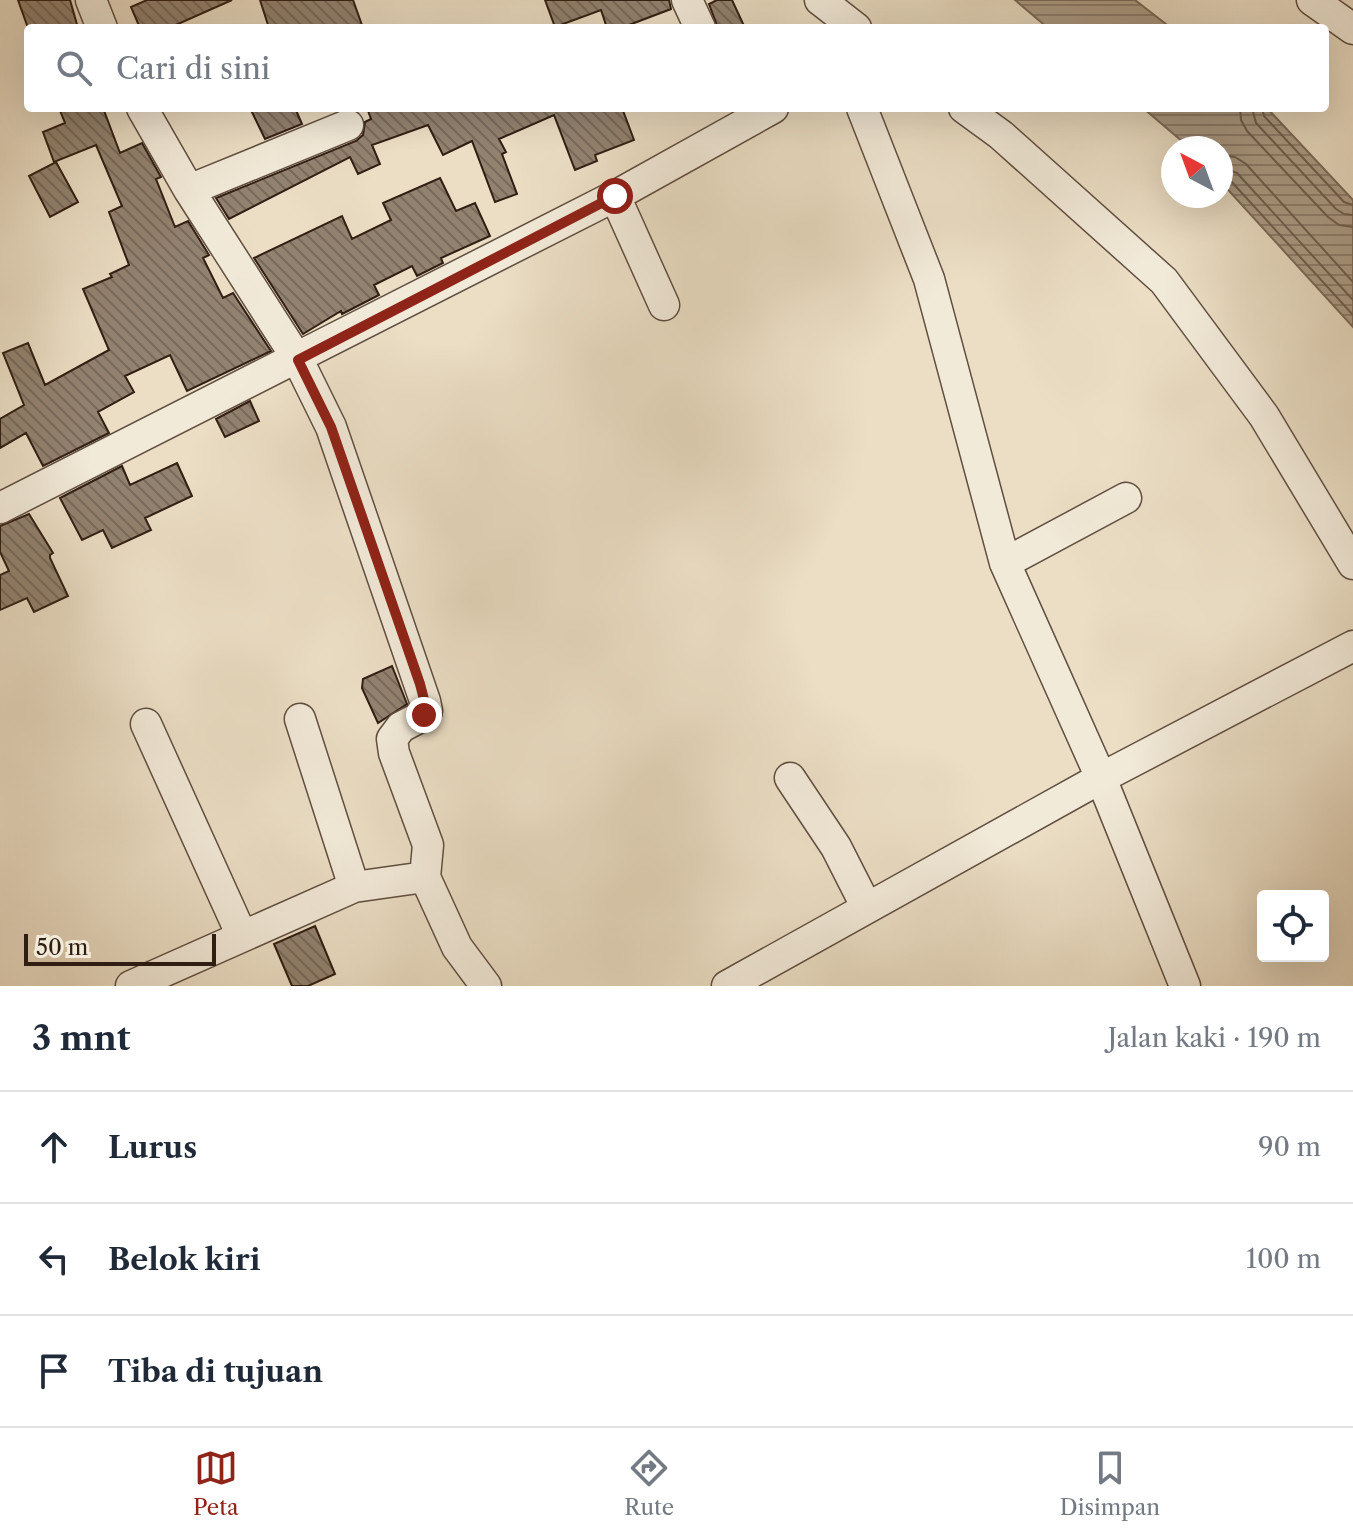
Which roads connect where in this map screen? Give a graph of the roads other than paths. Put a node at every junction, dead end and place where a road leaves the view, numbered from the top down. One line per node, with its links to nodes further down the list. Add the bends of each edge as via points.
1 (91, 0): 5 (street)
2 (687, 0): 6 (street)
3 (820, 0): 7 (street)
4 (1312, 0): 8 (street)
5 (100, 24)
6 (698, 24)
7 (851, 24)
8 (1352, 25)
9 (144, 112): 14 (street)
10 (864, 112): 20 (street, via 929,279)
11 (969, 112): 21 (street, via 1164,281 1264,416)
12 (740, 117): 15 (street)
13 (348, 125): 14 (street)
14 (189, 190): 17 (street)
15 (615, 196): 16 (street); 17 (street)
16 (664, 305)
17 (298, 360): 19 (street); 27 (street, via 331,427 425,701 424,715 401,727 392,739 428,845)
18 (1126, 498): 20 (street)
19 (0, 508)
20 (1005, 563): 26 (street)
21 (1353, 564)
22 (1353, 646): 26 (street)
23 (300, 719): 28 (street)
24 (146, 724): 30 (street)
25 (790, 778): 29 (street, via 836,847)
26 (1101, 778): 29 (street); 34 (street)
27 (425, 877): 28 (street); 32 (street, via 457,947)
28 (354, 887): 30 (street)
29 (867, 908): 33 (street)
30 (242, 936): 31 (street)
31 (131, 986)
32 (486, 986)
33 (727, 986)
34 (1185, 986)

